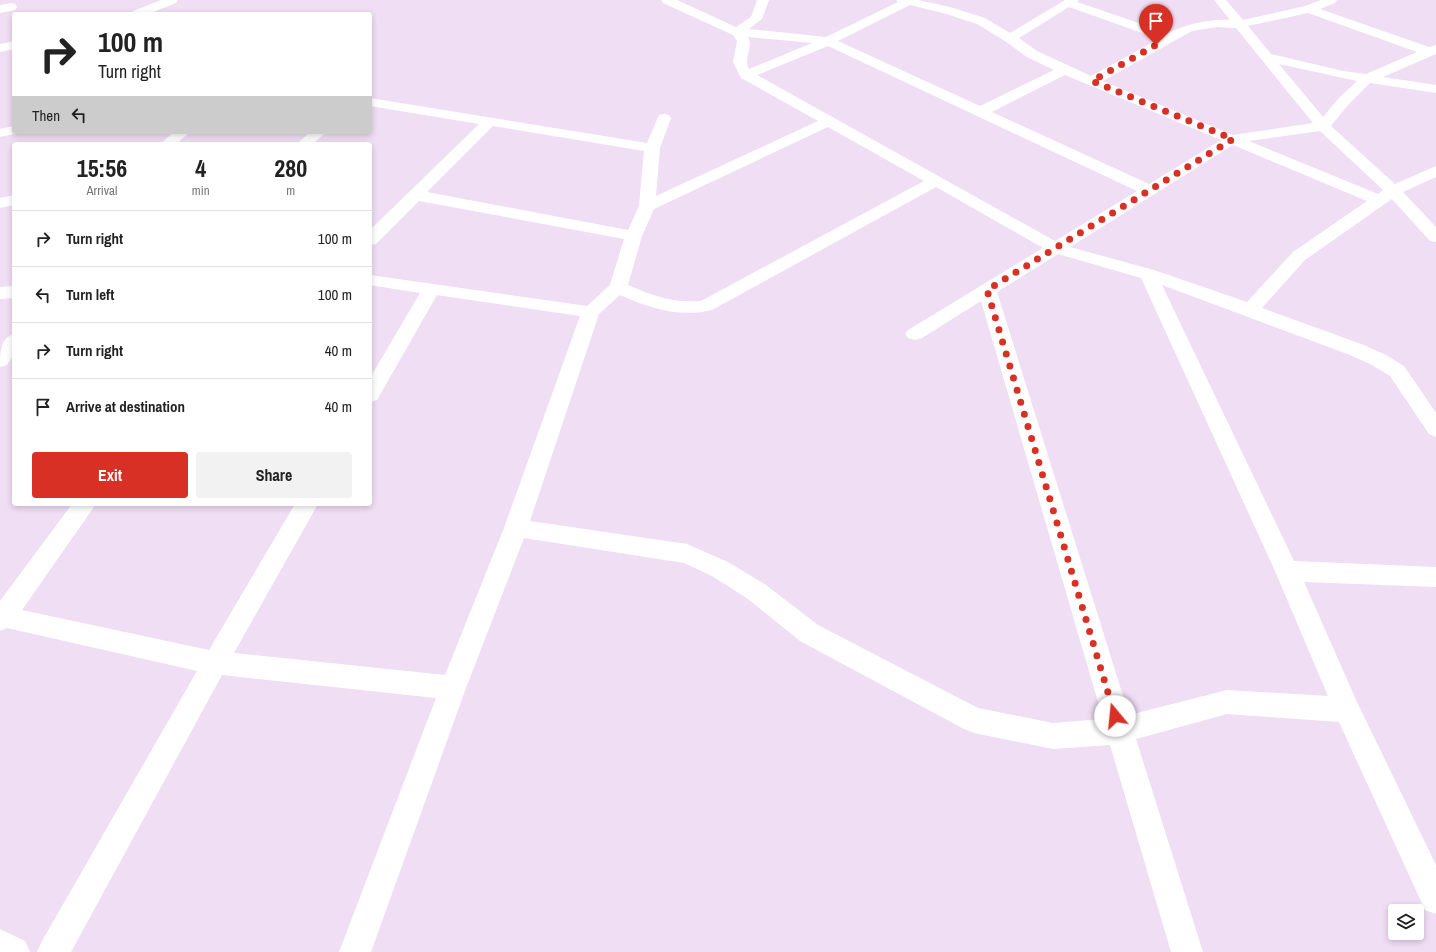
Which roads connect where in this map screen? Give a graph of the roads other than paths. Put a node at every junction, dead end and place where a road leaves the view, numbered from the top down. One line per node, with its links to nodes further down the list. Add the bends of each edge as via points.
1 (142, 0): 10 (street)
2 (172, 0): 11 (street)
3 (667, 0): 13 (street)
4 (763, 0): 13 (street, via 756,19)
5 (1220, 0): 12 (street)
6 (1331, 0): 9 (street)
7 (907, 1): 14 (street, via 981,21); 16 (street)
8 (1071, 1): 14 (street); 15 (street)
9 (1309, 9): 12 (street); 19 (street)
10 (130, 12)
11 (142, 12)
12 (1242, 24): 15 (street, via 1201,25); 20 (street)
13 (737, 32): 16 (street); 22 (street, via 743,37 744,44 739,59)
14 (1010, 38): 21 (street, via 1032,54)
15 (1169, 38): 24 (street)
16 (828, 41): 22 (street); 27 (street)
17 (12, 45): 18 (street)
18 (0, 48)
19 (1433, 51): 23 (street)
20 (1268, 57): 23 (street); 31 (street)
21 (1064, 70): 24 (street); 27 (street)
22 (746, 75): 29 (street)
23 (1367, 79): 25 (street); 31 (street)
24 (1092, 81): 36 (street)
25 (1436, 89)
26 (372, 102): 30 (street)
27 (980, 112): 42 (street)
28 (664, 118): 39 (street)
29 (829, 121): 41 (street); 47 (street)
30 (489, 122): 39 (street); 43 (street)
31 (1324, 126): 36 (street); 44 (street)
32 (12, 130): 33 (street)
33 (0, 133)
34 (180, 134): 37 (street)
35 (316, 134): 38 (street)
36 (1233, 139): 42 (street); 44 (street)
37 (170, 142)
38 (306, 142)
39 (652, 148): 47 (street)
40 (1432, 176): 44 (street)
41 (936, 180): 51 (street); 54 (street, via 705,306 683,308 649,302)
42 (1149, 190): 51 (street)
43 (415, 195): 48 (street); 50 (street)
44 (1386, 196): 49 (street); 59 (street, via 1299,256)
45 (12, 200): 46 (street)
46 (0, 203)
47 (647, 206): 48 (street)
48 (634, 236): 54 (street)
49 (1436, 237)
50 (372, 238)
51 (1056, 248): 52 (street); 56 (street)
52 (1148, 274): 59 (street); 69 (street)
53 (372, 280): 55 (street)
54 (618, 287): 60 (street)
55 (432, 288): 60 (street); 64 (street)
56 (987, 290): 61 (street); 75 (street)
57 (12, 292): 58 (street)
58 (0, 293)
59 (1250, 310): 65 (street, via 1380,360 1397,371)
60 (591, 312): 68 (street)
61 (915, 334)
62 (12, 344): 63 (street)
63 (5, 360)
64 (372, 392)
65 (1436, 429)
66 (84, 506): 71 (street)
67 (306, 506): 72 (street)
68 (516, 528): 73 (street); 75 (street, via 687,554 720,569 757,592 809,633 974,720 1053,736)
69 (1287, 571): 70 (street); 74 (street)
70 (1436, 577)
71 (1, 617): 72 (street)
72 (215, 663): 73 (street); 79 (street)
73 (453, 688): 80 (street)
74 (1347, 710): 75 (street, via 1228,702); 76 (street)
75 (1119, 731): 81 (street)
76 (1436, 899)
77 (0, 945): 78 (street)
78 (14, 952)
79 (53, 952)
80 (356, 952)
81 (1187, 952)

